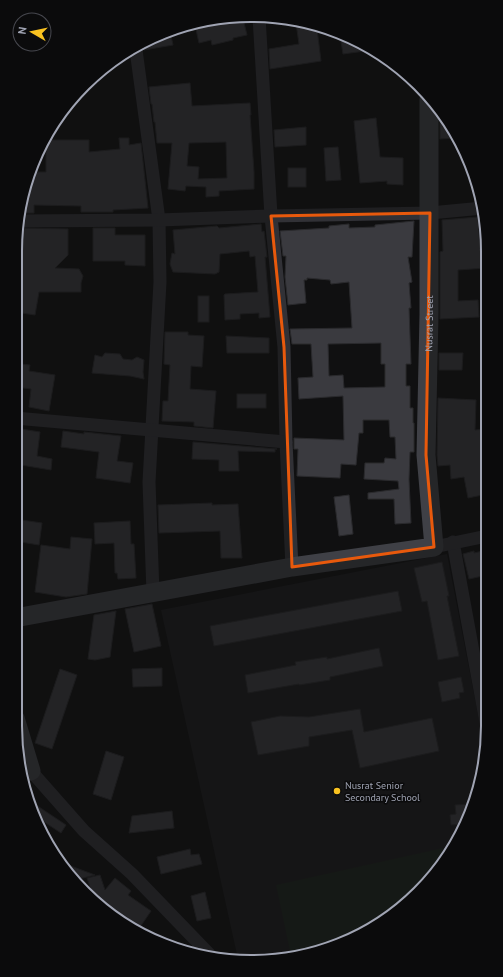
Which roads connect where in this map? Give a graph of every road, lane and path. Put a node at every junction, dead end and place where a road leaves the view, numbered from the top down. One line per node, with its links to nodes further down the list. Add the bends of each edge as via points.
1 (259, 22): 6 (street)
2 (136, 53): 7 (street)
3 (430, 107): 5 (street, Nusrat Street)
4 (477, 209): 5 (street)
5 (430, 213): 6 (street); 14 (street, Nusrat Street, via 426,455)
6 (271, 216): 7 (street); 11 (street, via 284,347)
7 (159, 220): 8 (street); 10 (street, via 160,282)
8 (24, 221)
9 (22, 419): 10 (street)
10 (152, 430): 11 (street); 16 (street, via 149,482)
11 (286, 442): 15 (street)
12 (481, 537): 13 (street)
13 (452, 542): 14 (street); 18 (street)
14 (434, 547): 15 (street)
15 (292, 567): 16 (street)
16 (153, 593): 17 (street)
17 (22, 617)
18 (481, 692)
19 (27, 771): 20 (street)
20 (206, 951)

